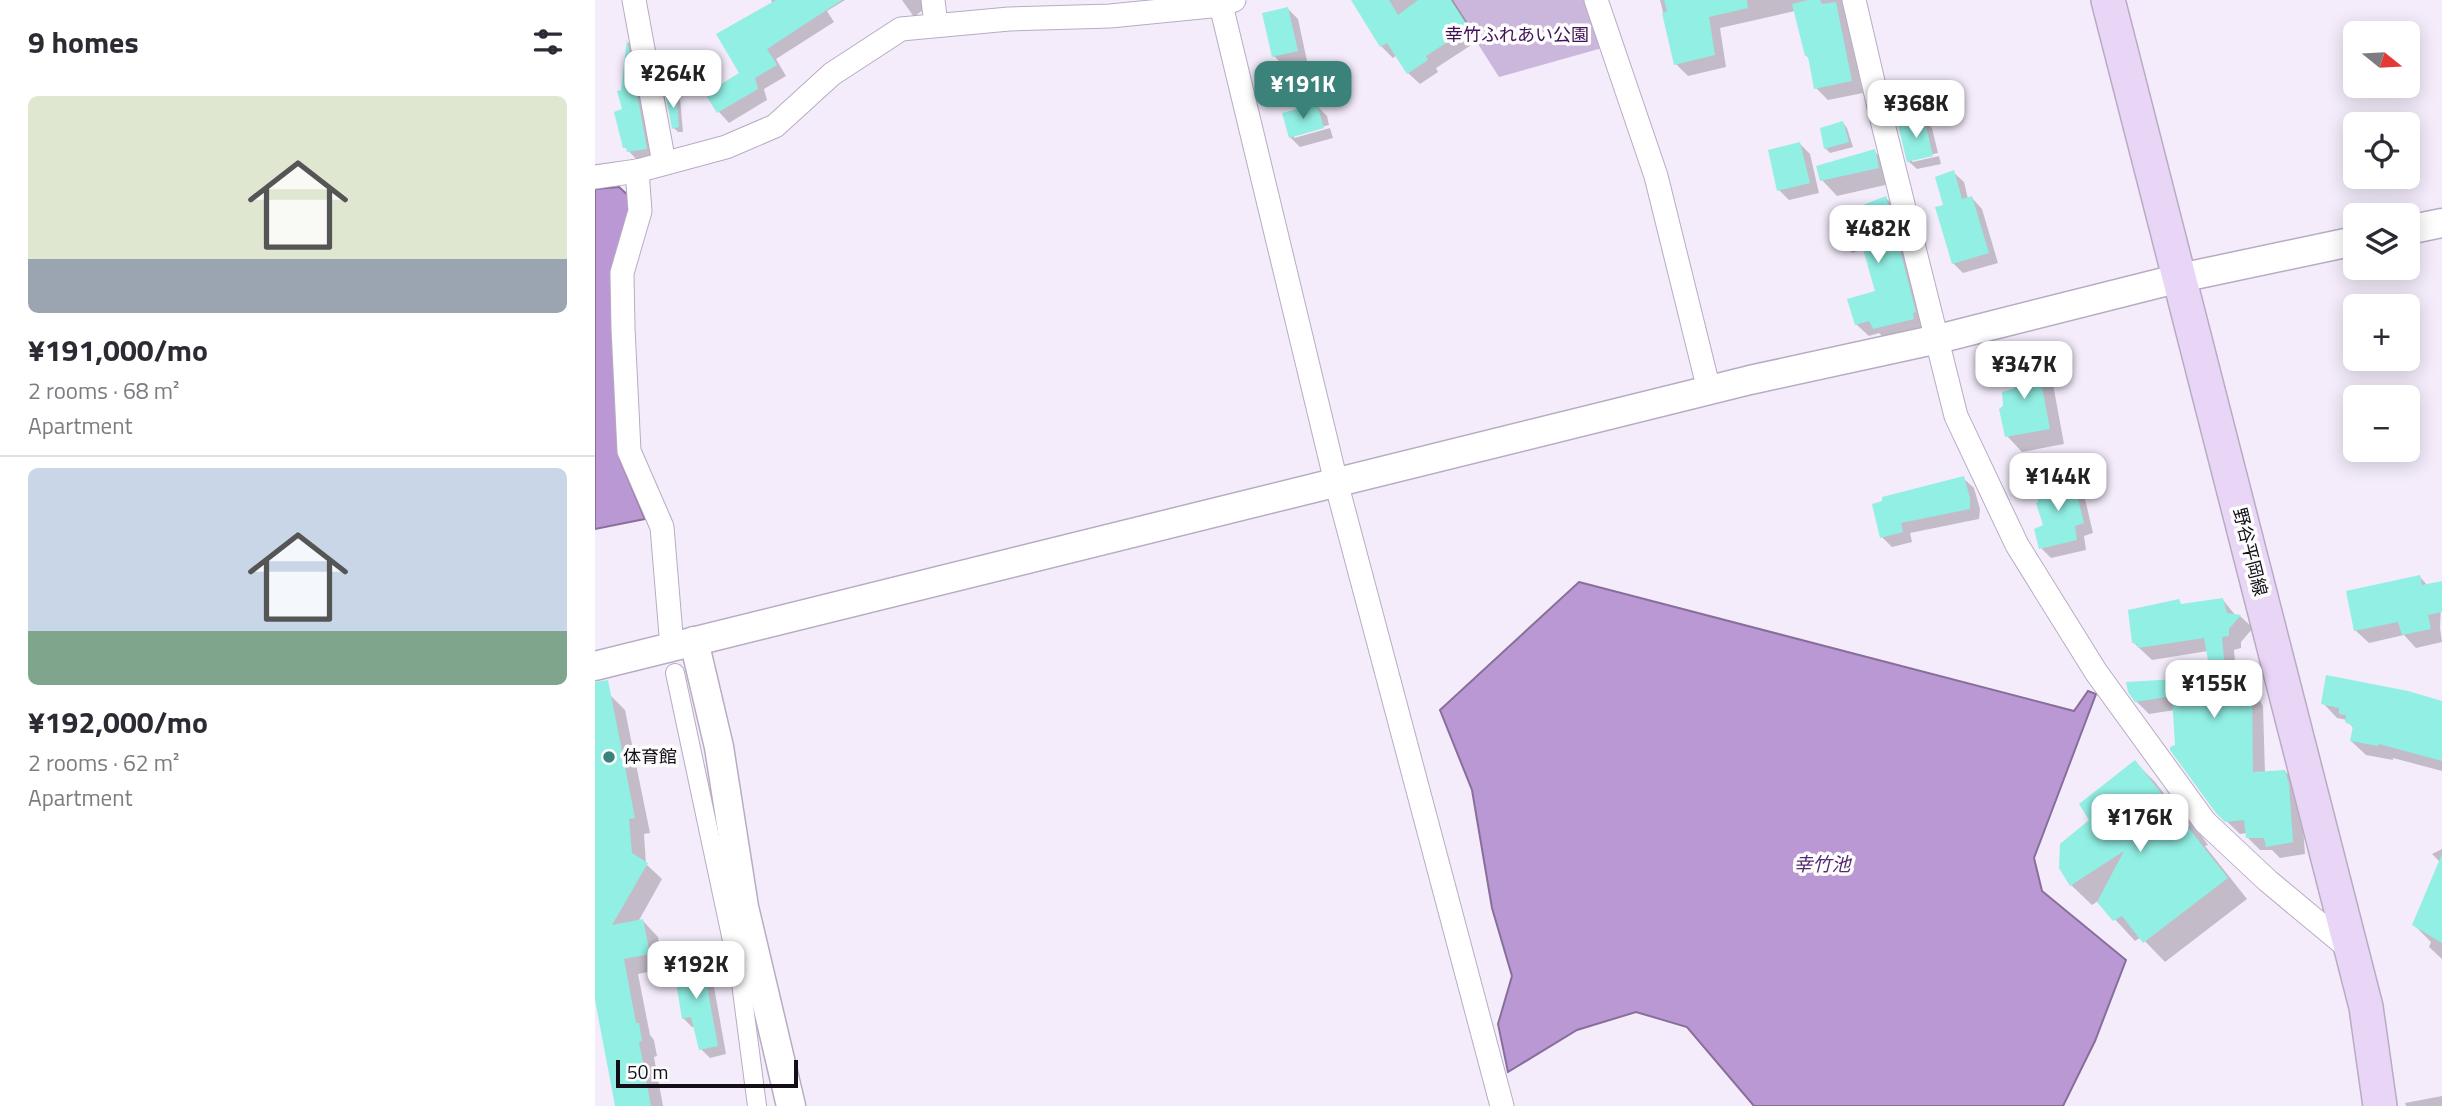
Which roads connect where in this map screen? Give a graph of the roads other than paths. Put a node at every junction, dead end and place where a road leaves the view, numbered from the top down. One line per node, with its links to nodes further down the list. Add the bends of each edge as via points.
1 (634, 0): 8 (street)
2 (933, 0): 7 (street)
3 (1596, 0): 16 (street, via 1656,176)
4 (1854, 0): 15 (street)
5 (2108, 0): 14 (main road, 野谷平岡線)
6 (1228, 3): 7 (street, via 1111,16); 17 (street)
7 (936, 25): 8 (street, via 901,29 832,74 775,126 726,147)
8 (664, 163): 9 (street)
9 (637, 172): 10 (street); 18 (street, via 640,211 622,273 629,451 661,527)
10 (595, 177)
11 (2442, 223): 12 (street)
12 (2420, 228)
13 (2343, 244): 14 (street)
14 (2180, 278): 15 (street); 20 (main road, 野谷平岡線)
15 (1938, 340): 16 (street); 20 (street, via 1957,416 2017,545 2096,672 2205,822)
16 (1709, 390): 17 (street)
17 (1336, 482): 18 (street); 23 (street)
18 (681, 654): 19 (street); 21 (street, via 741,983); 22 (street, via 719,747 744,907)
19 (595, 666)
20 (2351, 950): 24 (main road, 野谷平岡線, via 2366,1007)
21 (757, 1106)
22 (791, 1106)
23 (1502, 1106)
24 (2380, 1106)

